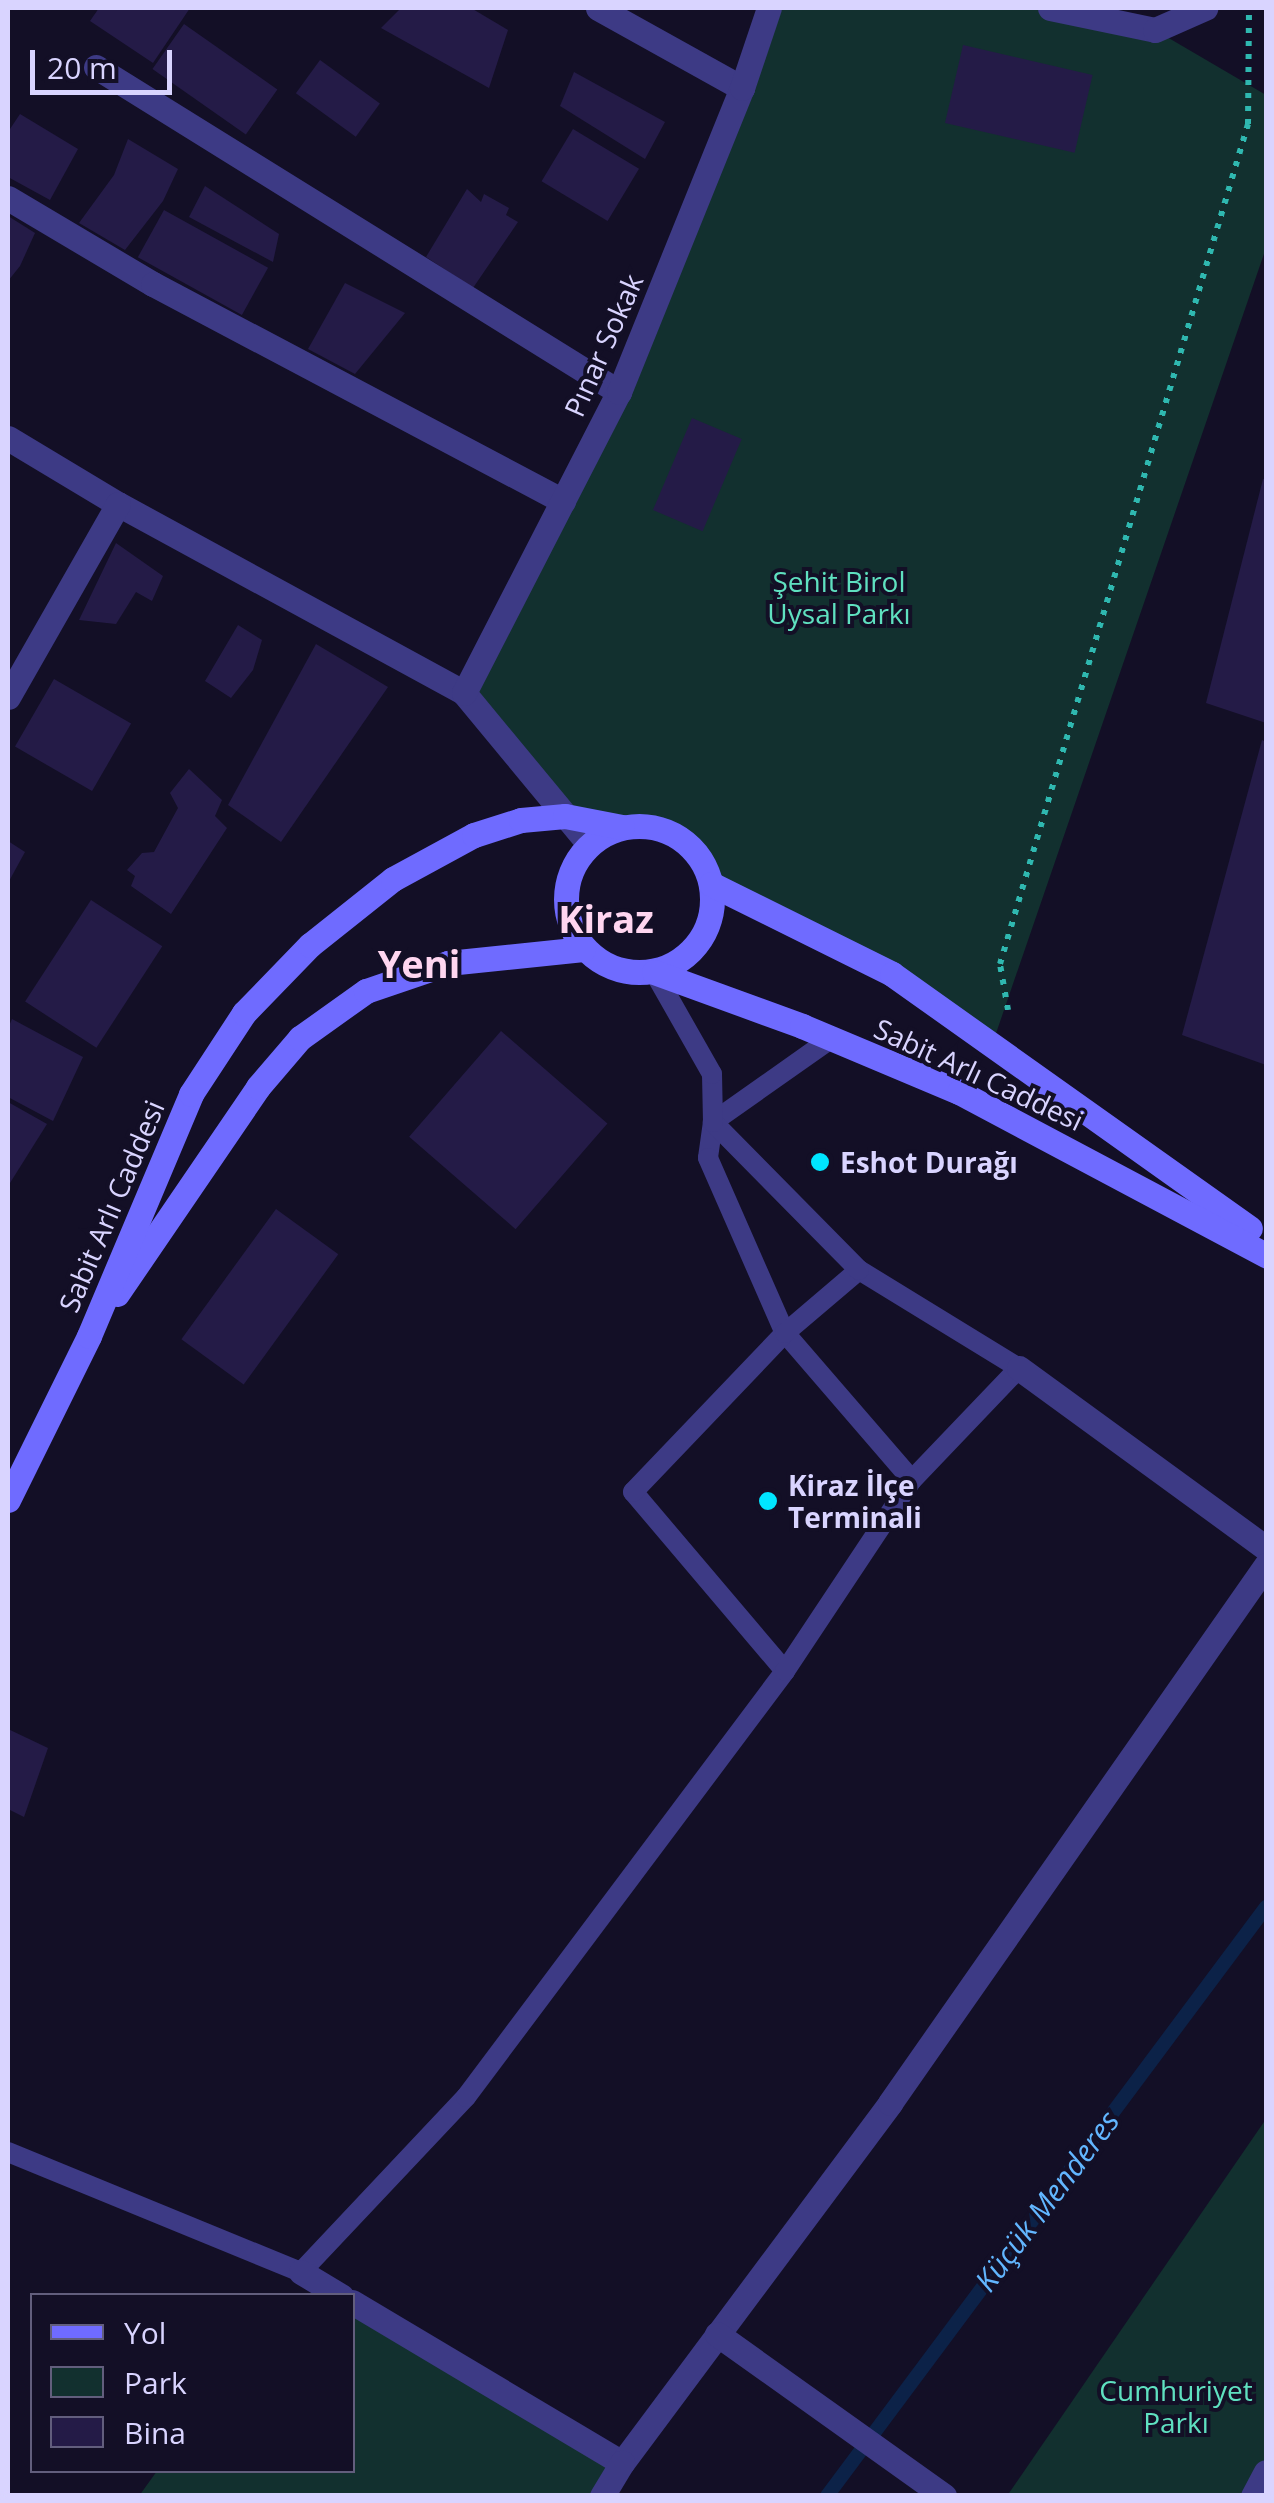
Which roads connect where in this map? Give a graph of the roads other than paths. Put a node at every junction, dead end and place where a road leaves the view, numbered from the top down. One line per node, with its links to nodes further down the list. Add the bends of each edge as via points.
1 (598, 8): 6 (street)
2 (769, 8): 6 (street, Pınar Sokak)
3 (1050, 8): 4 (street, via 1155,30)
4 (1206, 8)
5 (96, 67): 8 (street)
6 (742, 88): 8 (street, Pınar Sokak)
7 (8, 198): 10 (street, via 153,284)
8 (619, 392): 10 (street, Pınar Sokak)
9 (8, 438): 11 (street)
10 (562, 501): 12 (street, Pınar Sokak)
11 (118, 504): 12 (street); 13 (street)
12 (464, 693): 14 (street)
13 (8, 697)
14 (565, 816): 15 (main road, Sabit Arlı Caddesi); 16 (street); 26 (main road, Sabit Arlı Caddesi, via 521,820 474,835 393,878 310,945 244,1013 191,1094)
15 (622, 827): 16 (main road); 17 (main road, Sabit Arlı Caddesi, via 661,828 693,850)
16 (589, 844): 18 (main road, via 568,876 565,913)
17 (711, 884): 19 (main road, via 710,925 688,954); 22 (main road, Sabit Arlı Caddesi, via 892,974)
18 (583, 949): 19 (main road, Sabit Arlı Caddesi, via 621,972); 26 (main road, Sabit Arlı Caddesi, via 448,963 366,991 300,1038 258,1086)
19 (654, 972): 20 (main road, Sabit Arlı Caddesi); 21 (lane, via 712,1074)
20 (832, 1038): 21 (lane); 23 (main road, Sabit Arlı Caddesi, via 959,1092)
21 (713, 1122): 24 (lane); 25 (lane, via 708,1158)
22 (1266, 1240)
23 (1266, 1255)
24 (859, 1270): 25 (lane); 27 (lane)
25 (785, 1332): 28 (lane); 32 (lane, via 633,1492)
26 (89, 1336): 29 (main road)
27 (1019, 1368): 28 (lane); 30 (street)
28 (912, 1480): 32 (lane)
29 (11, 1483)
30 (1266, 1548)
31 (1266, 1564): 37 (street, via 890,2103)
32 (785, 1670): 34 (lane, via 466,2097)
33 (8, 2152): 34 (lane)
34 (302, 2272): 35 (street)
35 (336, 2293)
36 (355, 2304): 38 (street)
37 (718, 2334): 38 (street); 41 (street)
38 (622, 2463): 40 (street)
39 (1266, 2472): 42 (street)
40 (602, 2496)
41 (944, 2496)
42 (1252, 2496)

